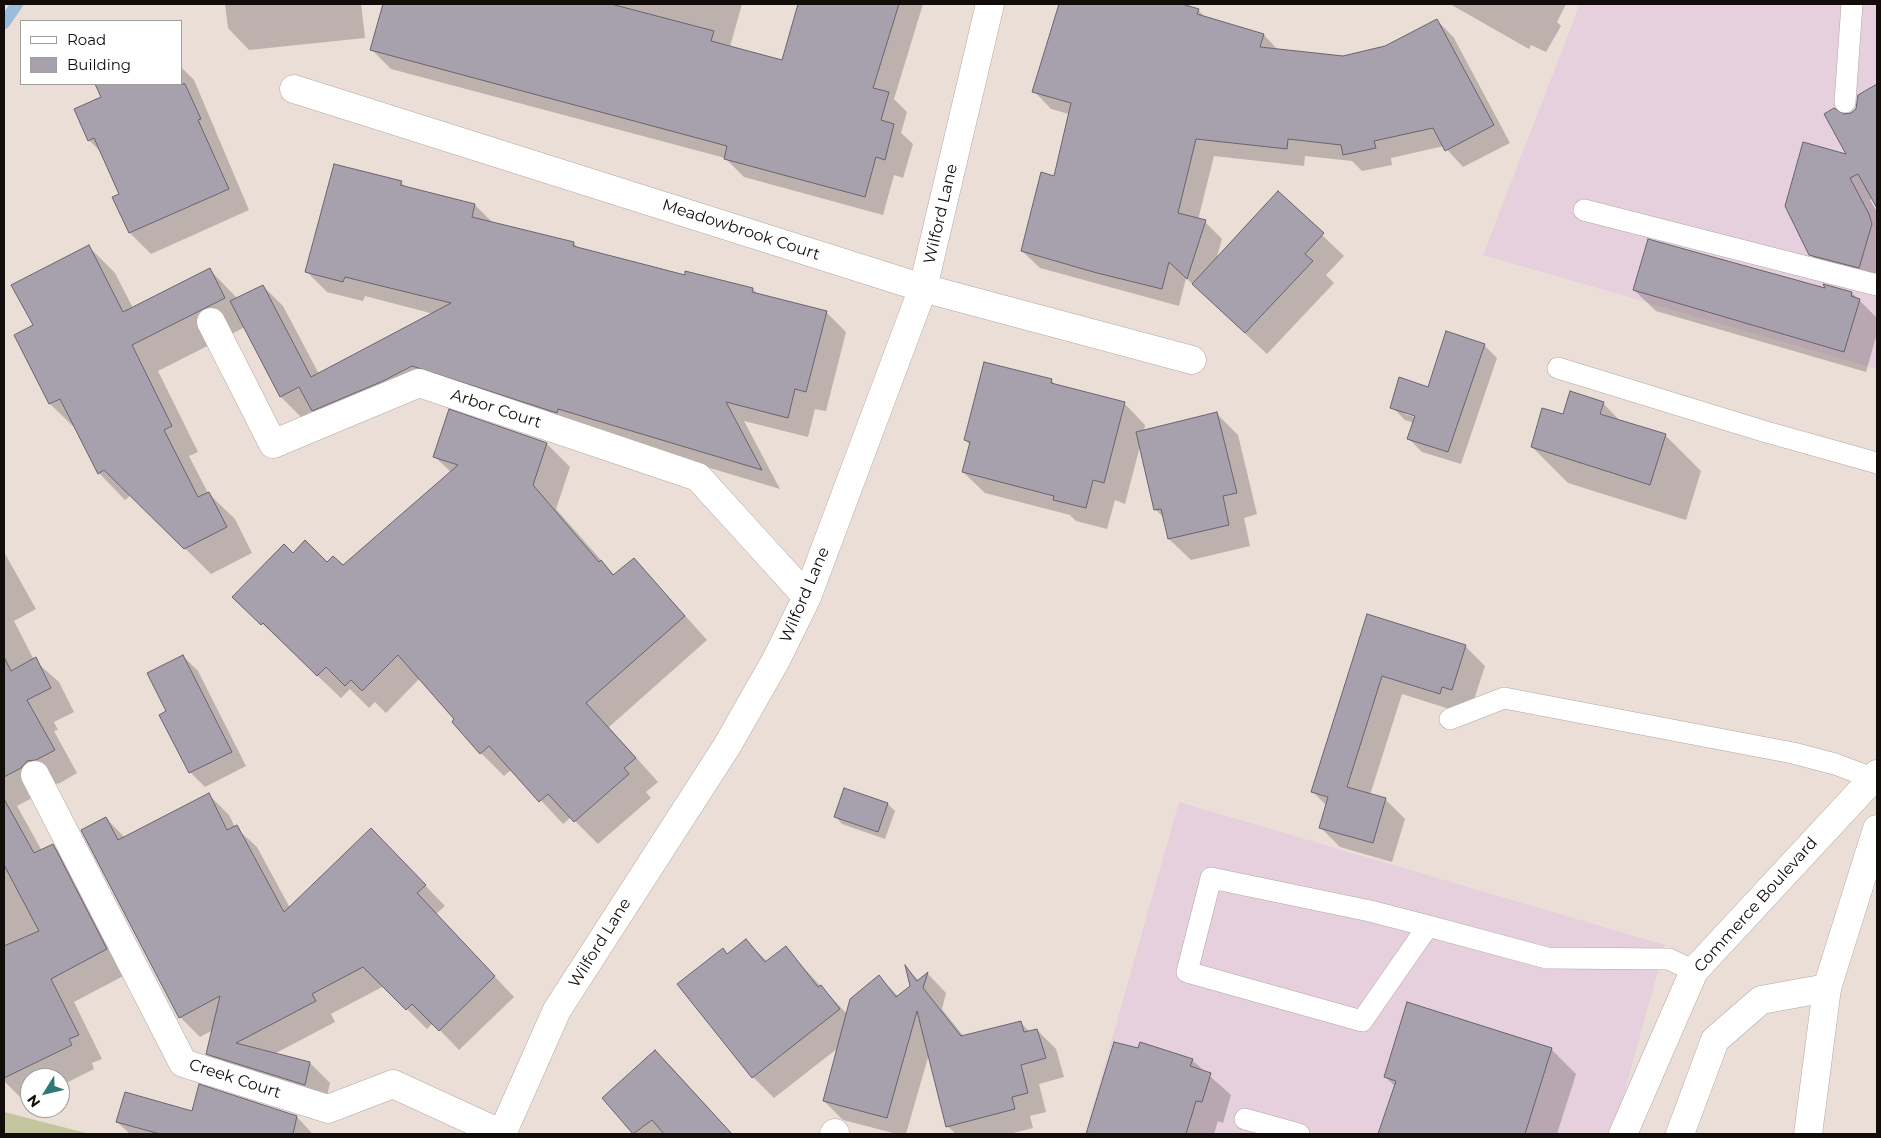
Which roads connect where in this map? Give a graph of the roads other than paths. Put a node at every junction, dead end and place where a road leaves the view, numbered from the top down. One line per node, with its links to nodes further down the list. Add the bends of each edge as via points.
1 (990, 4): 7 (main road, Wilford Lane)
2 (1852, 4): 4 (lane)
3 (294, 88): 7 (main road, Meadowbrook Court)
4 (1845, 102)
5 (1584, 210): 6 (lane)
6 (1877, 285)
7 (923, 288): 9 (main road, Meadowbrook Court); 12 (main road, Wilford Lane)
8 (211, 322): 12 (main road, Arbor Court, via 274,444 419,383 698,477)
9 (1192, 360)
10 (1558, 368): 11 (lane)
11 (1877, 463)
12 (807, 597): 21 (main road, Wilford Lane, via 727,746 557,1010)
13 (1450, 719): 15 (lane, via 1504,698 1793,753)
14 (35, 774): 21 (main road, Creek Court, via 183,1063 328,1109 394,1084)
15 (1875, 776): 18 (main road, Commerce Boulevard)
16 (1877, 829): 19 (main road)
17 (1428, 926): 17 (lane, via 1370,910 1211,878 1186,972 1362,1021); 18 (lane, via 1547,958 1669,960)
18 (1694, 971): 23 (main road, Commerce Boulevard)
19 (1827, 988): 24 (main road, via 1761,1000 1715,1040); 25 (main road)
20 (1245, 1119): 22 (lane)
21 (502, 1134)
22 (1299, 1134)
23 (1623, 1134)
24 (1680, 1134)
25 (1808, 1134)

